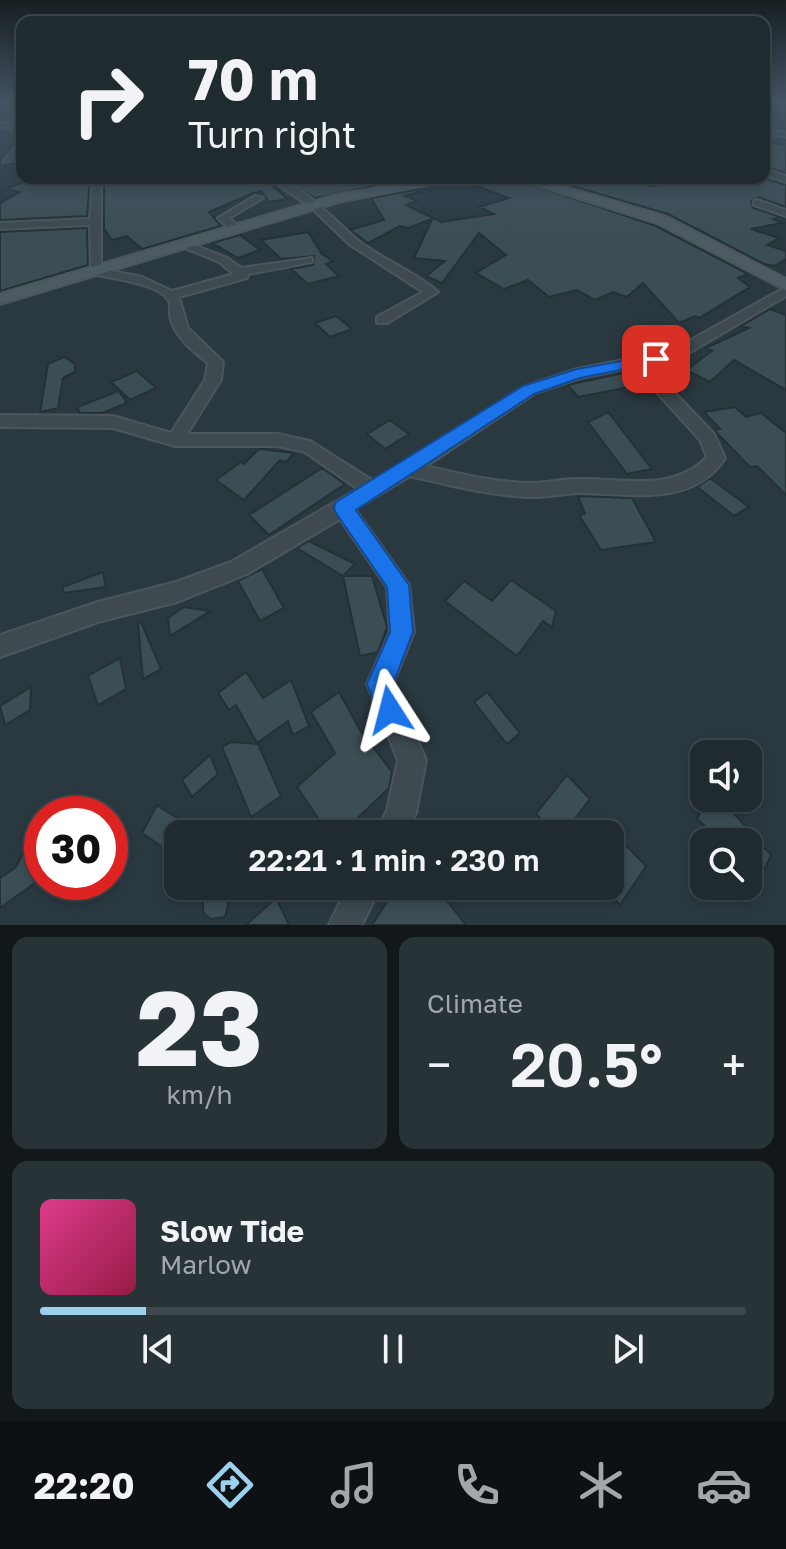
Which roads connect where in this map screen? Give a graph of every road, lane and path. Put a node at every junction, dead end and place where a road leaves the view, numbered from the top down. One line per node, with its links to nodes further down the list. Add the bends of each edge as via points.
1 (97, 184): 9 (street)
2 (281, 184): 7 (street)
3 (390, 184): 7 (street)
4 (541, 184): 16 (street, via 662,220)
5 (258, 198): 11 (street, via 223,218)
6 (757, 203): 8 (street)
7 (314, 205): 11 (street); 20 (street, via 353,242 432,292)
8 (786, 213)
9 (94, 222): 10 (street); 14 (street, via 99,239)
10 (0, 226)
11 (235, 229): 12 (street)
12 (184, 244): 14 (street); 15 (street)
13 (308, 260): 15 (street)
14 (95, 271): 18 (street, via 147,283); 19 (street)
15 (242, 271): 18 (street, via 238,279)
16 (786, 285)
17 (786, 291): 21 (street, via 675,355)
18 (170, 295): 23 (street, via 175,300 174,317 189,341 216,362 213,380)
19 (0, 300)
20 (382, 320)
21 (638, 363): 24 (street, via 529,390); 24 (street, via 708,438 716,458 679,484 658,489 531,490)
22 (0, 421): 23 (street, via 113,422)
23 (175, 440): 25 (street, via 278,440 310,447)
24 (408, 469): 25 (street)
25 (372, 490): 26 (street)
26 (343, 508): 27 (street, via 239,568); 28 (street, via 398,585 402,632 380,684 412,760)
27 (0, 646)
28 (398, 820)
29 (358, 900): 30 (street)
30 (345, 925)

